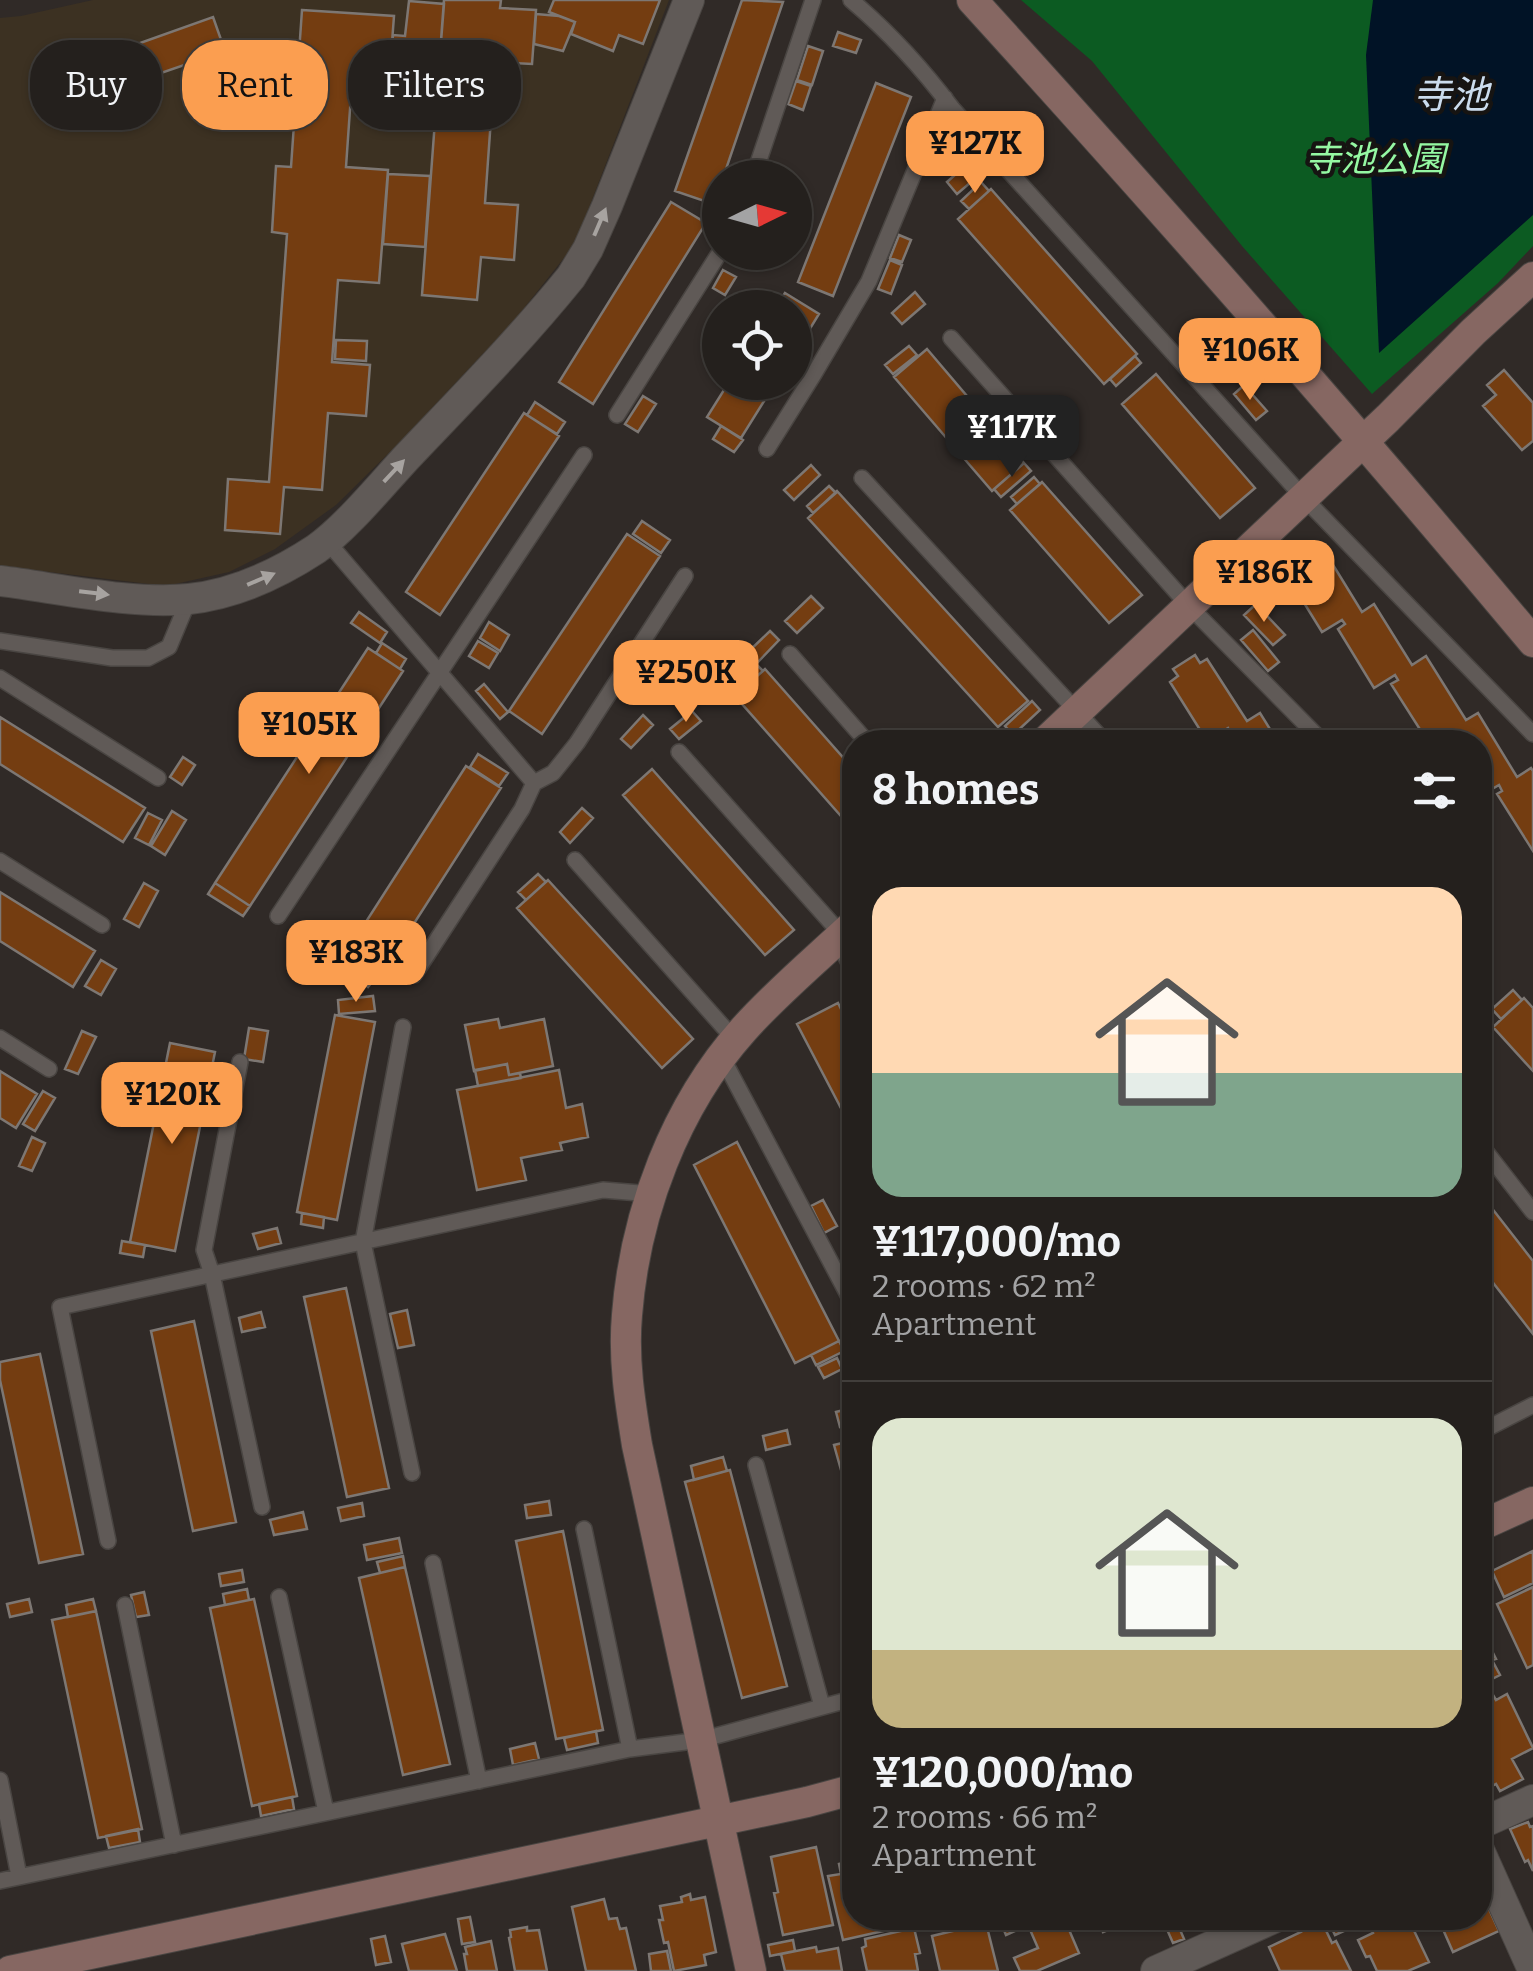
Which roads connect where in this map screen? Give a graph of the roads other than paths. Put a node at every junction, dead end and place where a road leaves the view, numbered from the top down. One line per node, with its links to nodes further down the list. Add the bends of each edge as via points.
1 (689, 0): 16 (street, one-way to 1, via 572,277)
2 (813, 0): 6 (lane)
3 (850, 0): 5 (lane)
4 (972, 0): 11 (street)
5 (945, 98): 12 (lane, via 869,281); 15 (lane)
6 (759, 160)
7 (709, 270): 10 (lane)
8 (1533, 276): 11 (street)
9 (951, 338): 20 (lane)
10 (617, 416)
11 (1363, 442): 15 (street); 22 (street)
12 (766, 449)
13 (584, 455): 24 (lane)
14 (862, 478): 26 (lane)
15 (1303, 497): 20 (street); 31 (lane)
16 (326, 540): 19 (street, one-way to 16, via 276,573); 24 (lane)
17 (685, 576): 34 (lane, via 577,744 553,773)
18 (0, 581): 19 (street, one-way to 19)
19 (189, 599): 21 (lane, via 169,648 148,658)
20 (1190, 606): 26 (street); 30 (lane)
21 (0, 640)
22 (1533, 642)
23 (790, 654): 27 (lane)
24 (439, 672): 34 (lane); 37 (lane)
25 (0, 678): 33 (lane)
26 (1076, 713): 28 (street); 29 (lane)
27 (856, 730)
28 (1058, 730)
29 (1093, 730)
30 (1311, 730)
31 (1533, 734)
32 (679, 752): 39 (lane)
33 (158, 778)
34 (534, 783): 41 (lane)
35 (575, 860): 44 (lane)
36 (0, 861): 38 (lane)
37 (278, 916)
38 (102, 925)
39 (842, 929)
40 (842, 935): 44 (street)
41 (414, 975)
42 (403, 1027): 50 (lane)
43 (0, 1038): 46 (lane)
44 (729, 1048): 48 (street, via 679,1129); 52 (lane)
45 (240, 1062): 51 (lane, via 204,1250)
46 (49, 1069)
47 (1492, 1159): 49 (lane)
48 (652, 1194): 50 (lane, via 603,1190); 67 (street, via 632,1273 626,1358 637,1445)
49 (1533, 1212)
50 (362, 1242): 51 (lane); 56 (lane)
51 (212, 1274): 58 (lane); 61 (lane, via 60,1307)
52 (842, 1281)
53 (1533, 1406): 54 (lane)
54 (1492, 1426)
55 (756, 1465): 66 (lane)
56 (412, 1473)
57 (1533, 1502): 59 (street)
58 (262, 1508)
59 (1492, 1521)
60 (584, 1529): 68 (lane)
61 (108, 1541)
62 (433, 1564): 70 (lane)
63 (279, 1597): 73 (lane)
64 (125, 1605): 76 (lane)
65 (842, 1701): 66 (lane)
66 (822, 1706): 67 (lane)
67 (701, 1740): 68 (lane); 75 (street)
68 (630, 1749): 70 (lane)
69 (0, 1780): 77 (lane)
70 (479, 1781): 73 (lane)
71 (842, 1792): 75 (street)
72 (1533, 1800): 74 (street)
73 (326, 1812): 76 (lane)
74 (1492, 1819)
75 (718, 1820): 81 (street); 84 (street)
76 (174, 1845): 77 (lane)
77 (18, 1876): 79 (lane)
78 (1492, 1879): 82 (street)
79 (0, 1881)
80 (1247, 1930): 85 (street)
81 (87, 1963): 83 (street)
82 (1533, 1970)
83 (10, 1971)
84 (750, 1971)
85 (1156, 1971)

